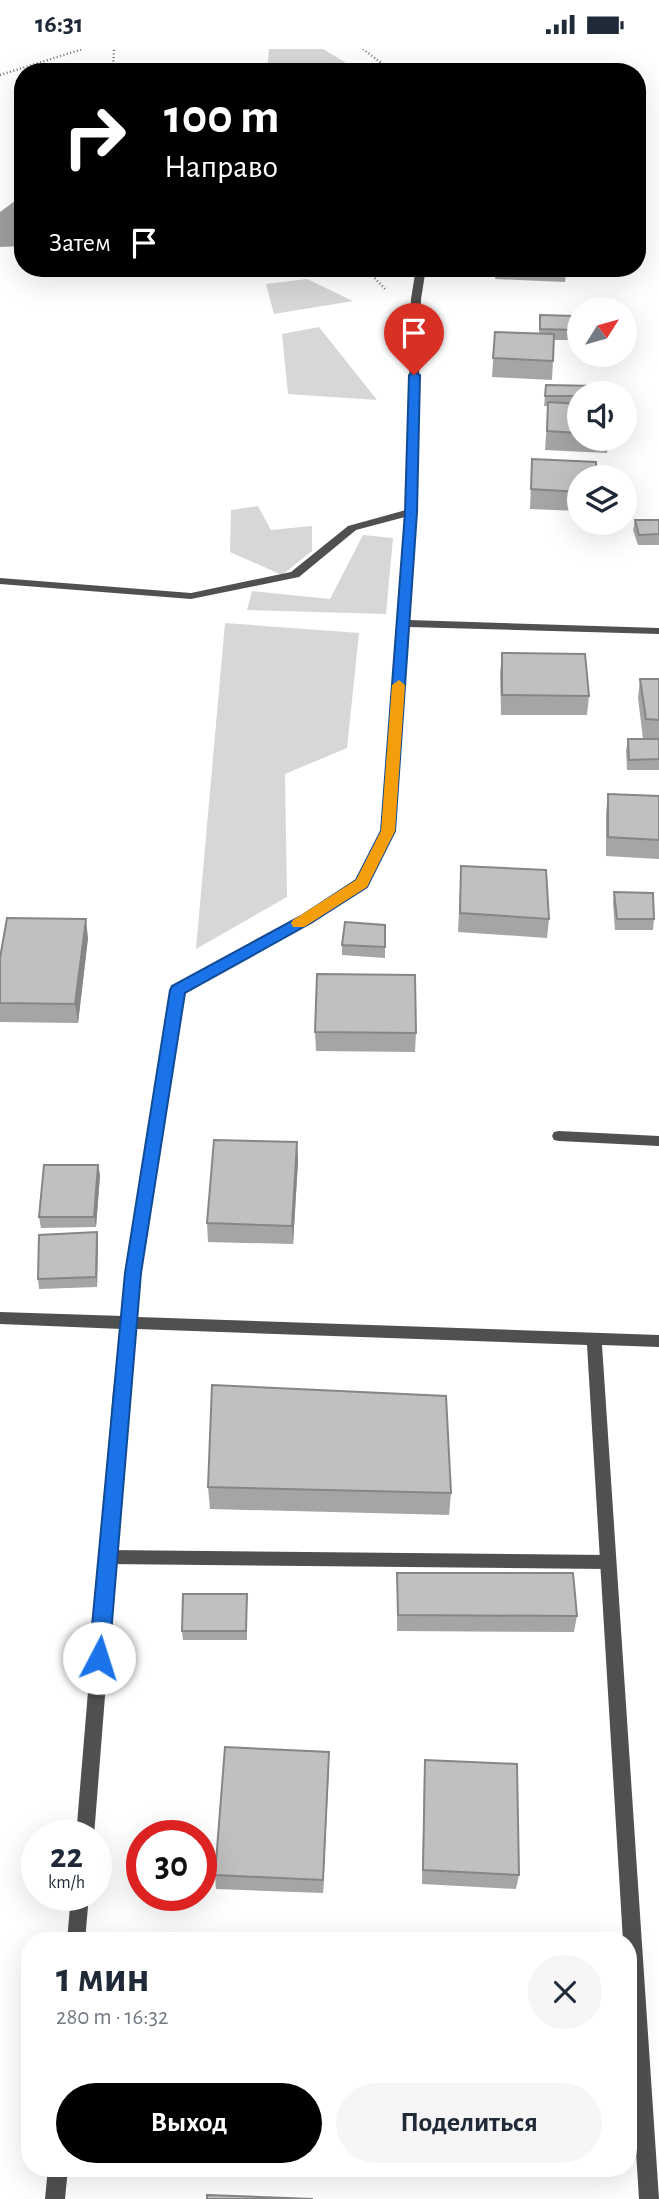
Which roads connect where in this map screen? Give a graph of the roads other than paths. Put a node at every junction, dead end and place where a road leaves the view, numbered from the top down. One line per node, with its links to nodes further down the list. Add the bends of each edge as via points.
1 (420, 277): 2 (street)
2 (411, 512): 3 (street, via 352,528 295,575 191,596); 4 (street)
3 (0, 581)
4 (403, 622): 5 (street); 9 (street, via 388,831 362,883 178,990 133,1273)
5 (659, 631)
6 (559, 1136): 7 (street)
7 (659, 1140)
8 (0, 1318): 9 (street)
9 (130, 1324): 10 (street); 12 (street)
10 (594, 1340): 11 (street); 13 (street)
11 (659, 1341)
12 (107, 1556): 13 (street); 14 (street)
13 (607, 1562): 17 (street)
14 (86, 1820)
15 (79, 1911): 16 (street)
16 (77, 1932)
17 (631, 1932)
18 (637, 2017): 21 (street)
19 (57, 2177): 20 (street)
20 (55, 2199)
21 (649, 2199)

